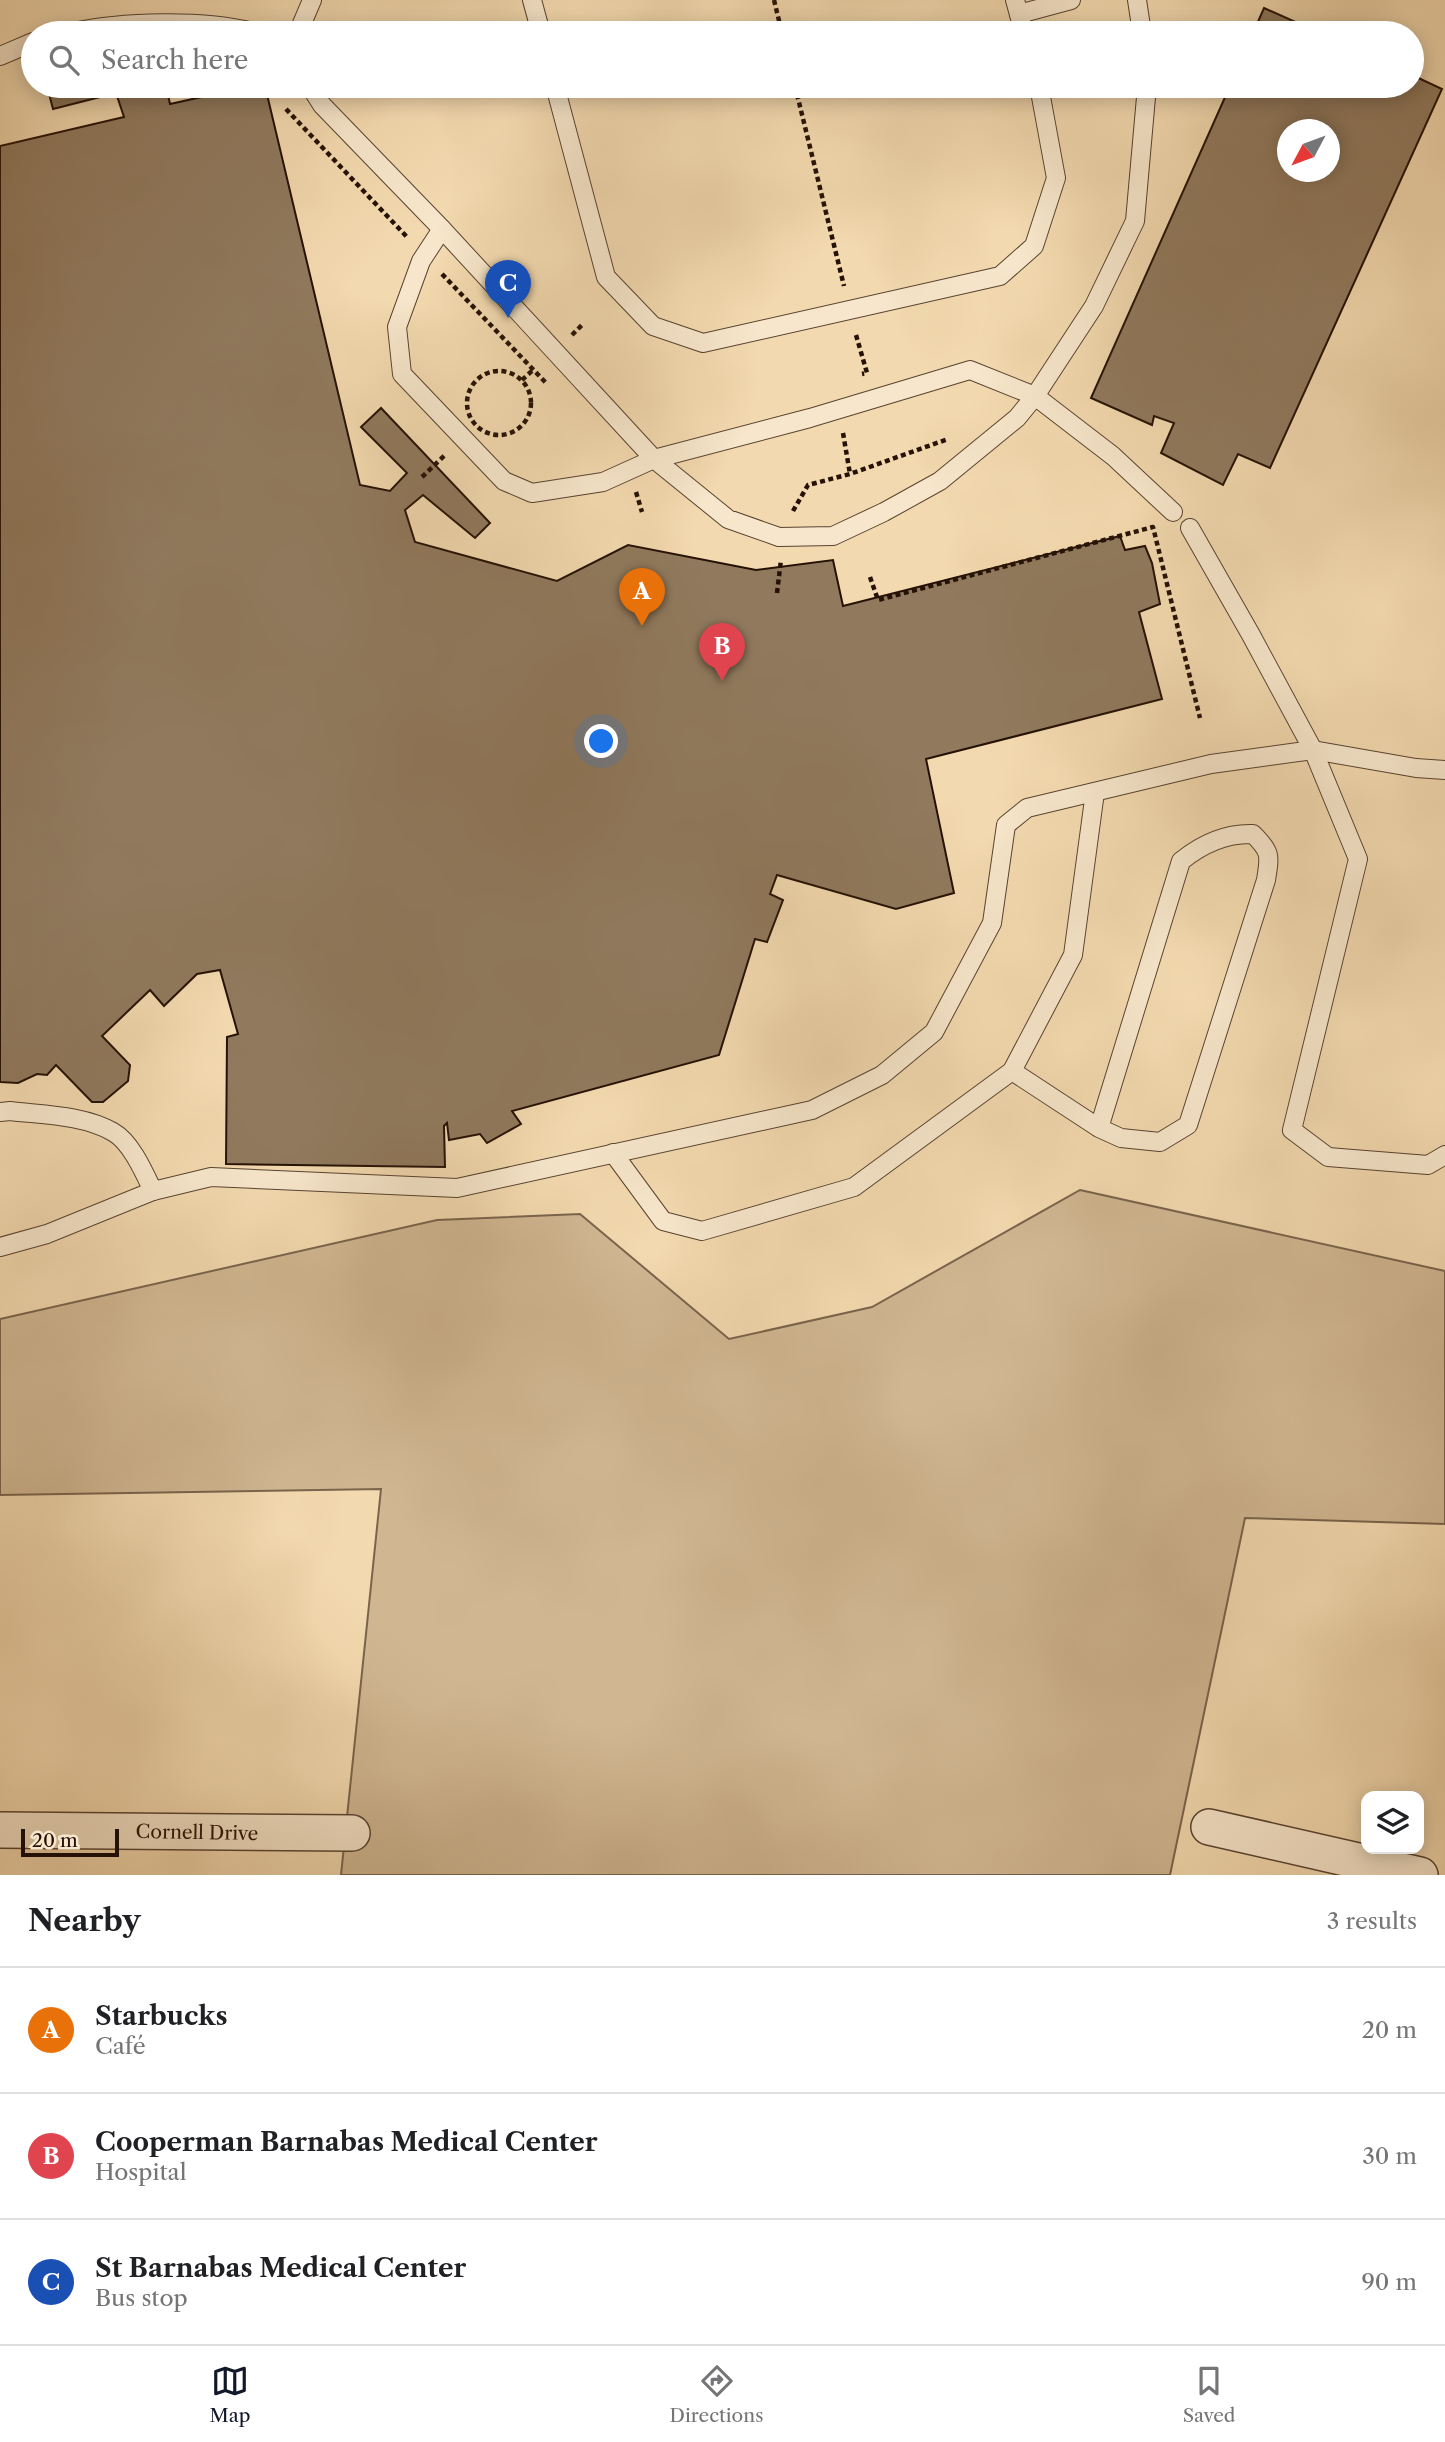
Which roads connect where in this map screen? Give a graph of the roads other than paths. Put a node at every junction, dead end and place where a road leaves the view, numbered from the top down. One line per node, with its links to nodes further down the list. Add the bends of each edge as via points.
1 (312, 0): 6 (lane)
2 (532, 0): 7 (lane)
3 (1071, 0): 5 (lane)
4 (1137, 0): 8 (lane)
5 (1017, 7)
6 (303, 21)
7 (538, 21)
8 (1140, 21)
9 (21, 46): 10 (lane)
10 (0, 55)
11 (318, 98): 15 (lane)
12 (558, 98): 13 (lane, via 606,277 653,326 703,344 1000,276 1034,246 1056,178)
13 (1043, 98)
14 (1146, 98): 16 (lane, via 1135,221 1094,306)
15 (442, 229): 17 (lane); 17 (lane, via 425,255 397,327 402,374 505,481 532,493 603,482)
16 (1035, 396): 17 (lane, via 971,370); 17 (lane, via 1017,418 940,481 833,536 784,537 728,519); 18 (lane, via 1113,456)
17 (654, 459)
18 (1173, 512)
19 (1189, 528): 20 (lane)
20 (1313, 750): 21 (lane); 22 (lane, via 1211,764); 27 (lane, via 1358,859 1292,1130 1328,1157 1428,1165)
21 (1445, 769)
22 (1095, 792): 23 (lane, via 1073,955); 26 (lane, via 1027,808 1006,825 992,923 934,1032 882,1075 811,1110)
23 (1012, 1071): 25 (lane); 26 (lane, via 854,1187 702,1231 663,1221)
24 (0, 1112): 28 (lane, via 78,1120 114,1132 137,1158)
25 (1099, 1128): 25 (lane, via 1121,1138 1160,1142 1188,1125 1266,880 1270,858 1253,834 1233,833 1181,861)
26 (613, 1153): 28 (lane, via 457,1188 211,1177)
27 (1445, 1155)
28 (153, 1191): 29 (lane, via 47,1234)
29 (0, 1247)
30 (1209, 1827): 33 (street)
31 (0, 1830): 32 (street, Cornell Drive)
32 (352, 1833)
33 (1420, 1875)

